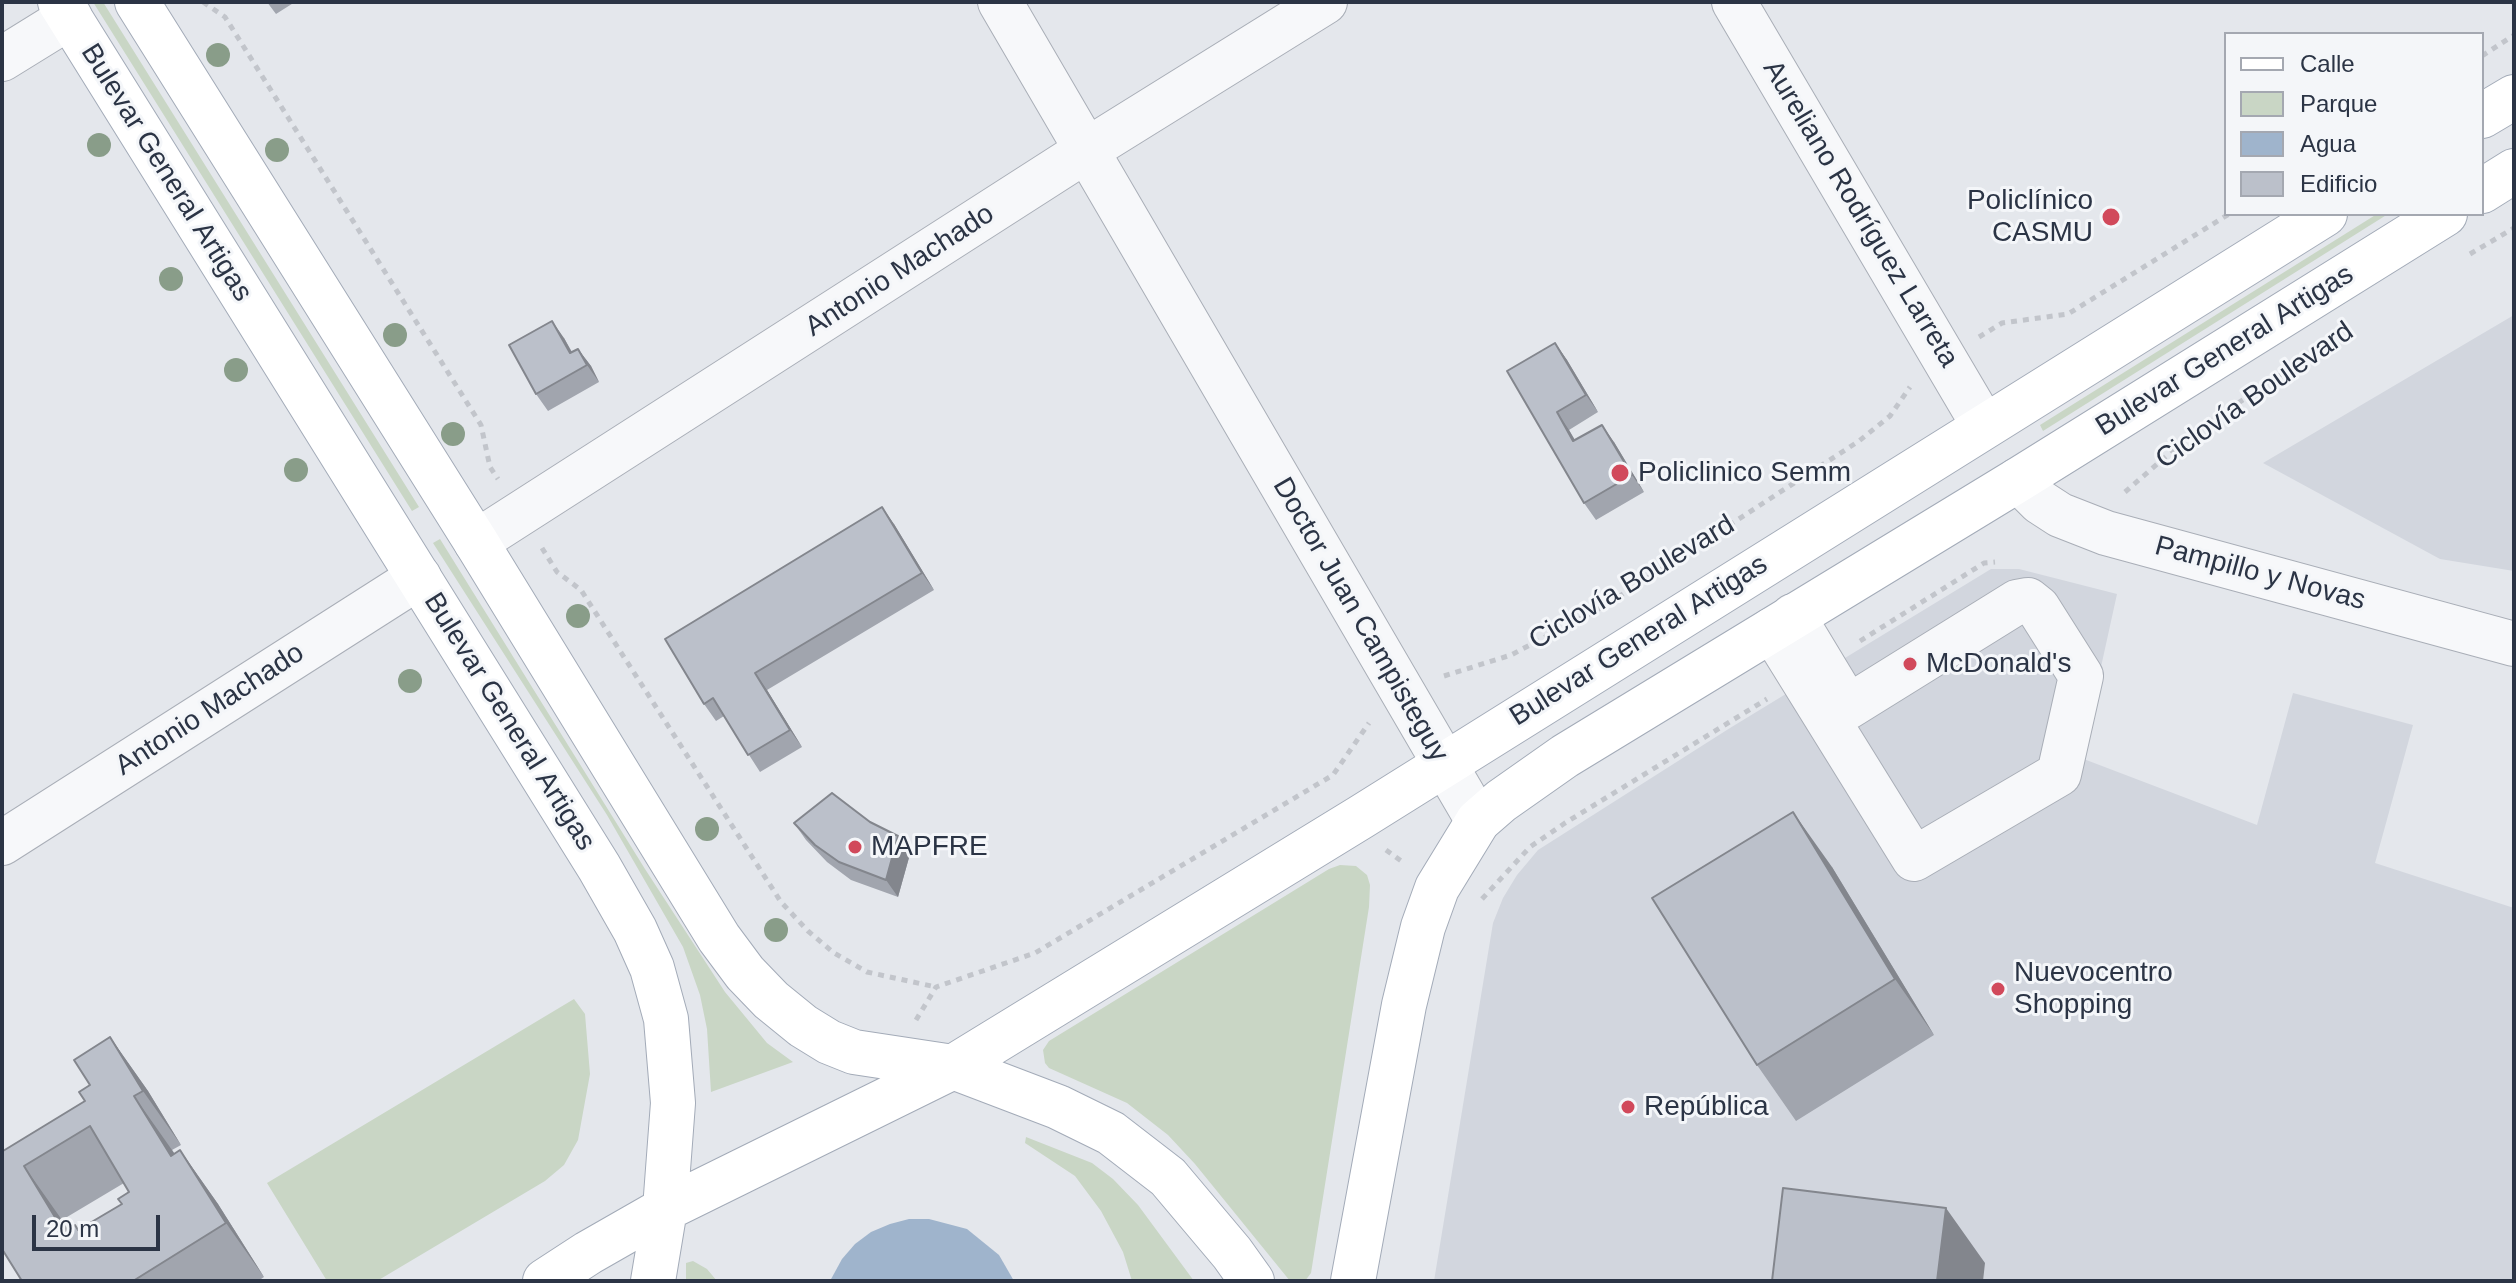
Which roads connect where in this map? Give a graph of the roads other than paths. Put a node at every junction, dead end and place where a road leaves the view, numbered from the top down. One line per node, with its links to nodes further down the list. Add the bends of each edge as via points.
1 (137, 2): 16 (main road)
2 (1000, 2): 9 (street, Doctor Juan Campisteguy)
3 (1325, 2): 9 (street, Antonio Machado)
4 (1734, 2): 14 (street, Aureliano Rodríguez Larreta)
5 (65, 10): 6 (street); 17 (main road, Bulevar General Artigas)
6 (2, 59)
7 (2514, 97): 8 (main road)
8 (2484, 115)
9 (1087, 150): 16 (street, Antonio Machado); 21 (street, Doctor Juan Campisteguy)
10 (2514, 171): 11 (main road)
11 (2484, 190)
12 (2322, 216): 14 (main road, Bulevar General Artigas)
13 (2442, 216): 15 (main road, Bulevar General Artigas)
14 (1984, 426): 21 (main road, Bulevar General Artigas)
15 (2018, 480): 18 (main road, Bulevar General Artigas); 19 (street, Pampillo y Novas, via 2060,515 2106,533)
16 (476, 542): 24 (main road, via 745,973 771,1000 829,1042 854,1052)
17 (419, 577): 23 (street, Antonio Machado); 25 (main road, Bulevar General Artigas, via 599,867 652,968 666,1019 673,1103)
18 (1782, 623): 20 (street); 22 (main road, Bulevar General Artigas, via 1565,756)
19 (2514, 644)
20 (1812, 671): 20 (street, via 1914,859 2059,774 2081,676 2028,600 1848,707)
21 (1443, 764): 22 (street, Doctor Juan Campisteguy); 24 (main road, Bulevar General Artigas)
22 (1478, 821): 29 (main road, via 1437,888 1423,927)
23 (2, 843)
24 (953, 1067): 25 (main road, Bulevar General Artigas); 28 (main road, via 1084,1118 1138,1152 1168,1177)
25 (665, 1209): 26 (main road); 27 (main road)
26 (545, 1281)
27 (653, 1281)
28 (1252, 1281)
29 (1353, 1281)

